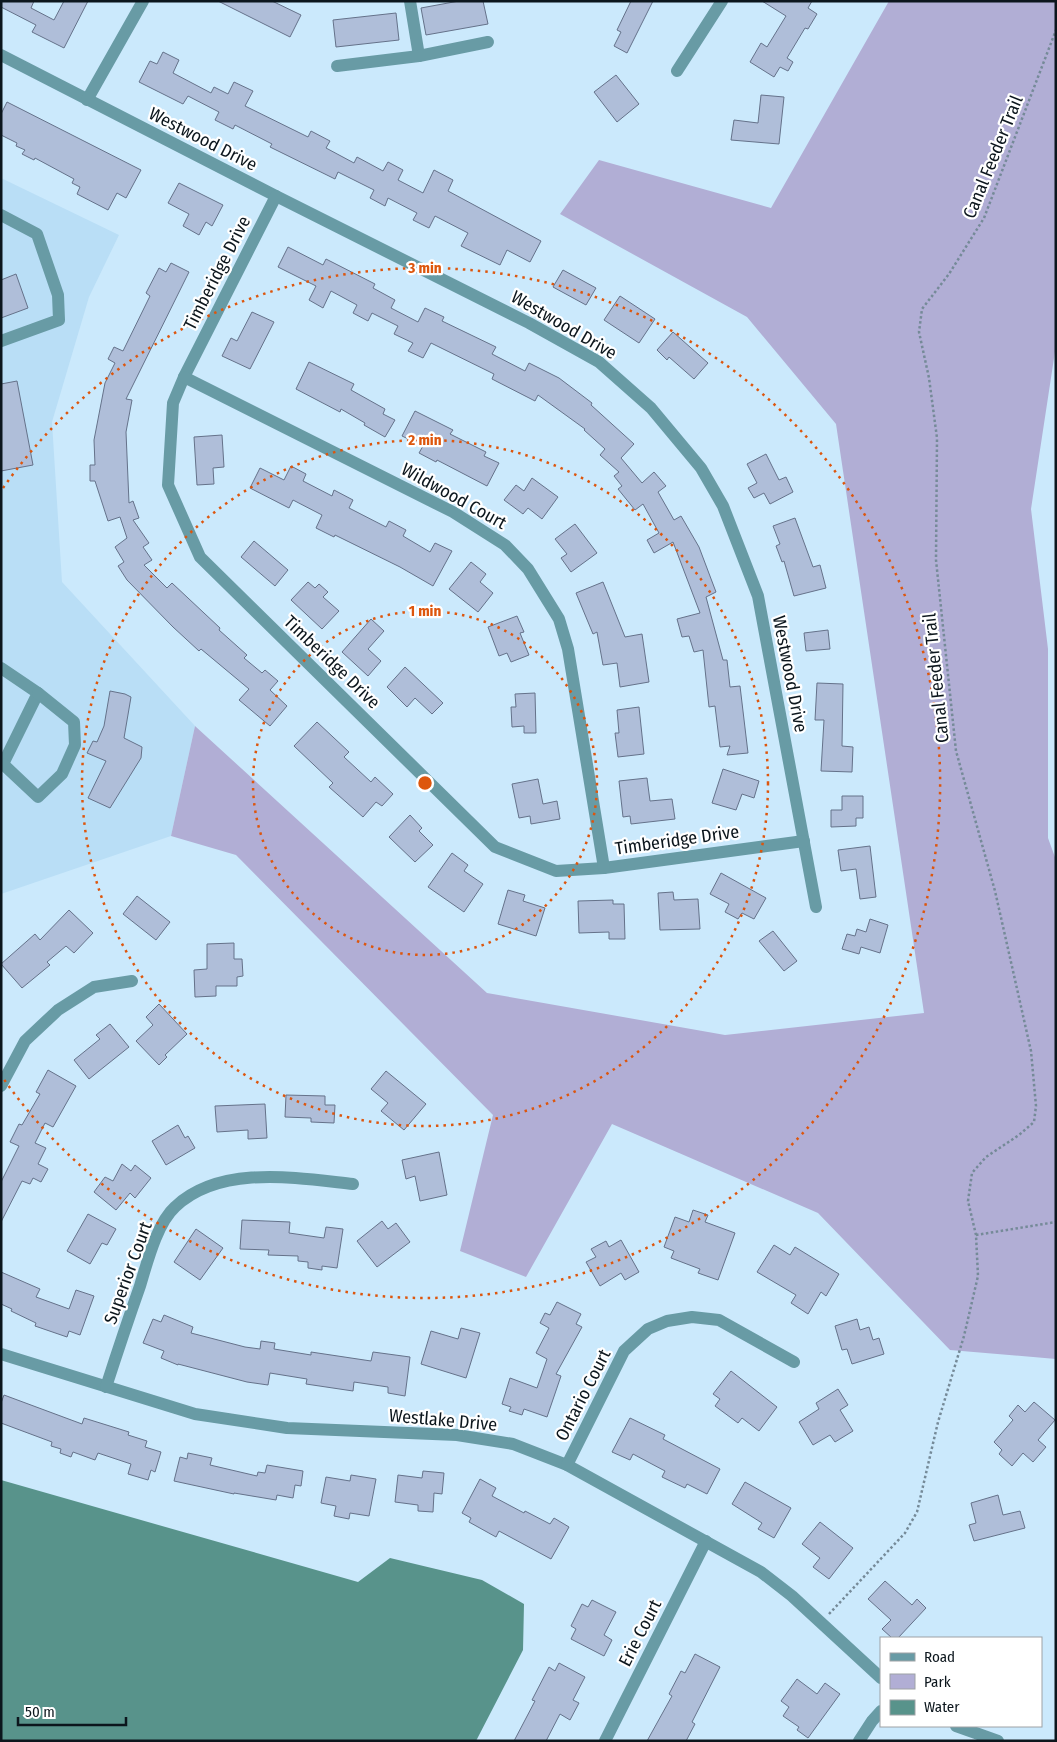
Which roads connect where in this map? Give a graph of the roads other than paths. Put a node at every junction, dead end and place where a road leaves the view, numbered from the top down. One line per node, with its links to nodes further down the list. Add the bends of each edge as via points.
1 (142, 1): 9 (street)
2 (410, 1): 6 (street)
3 (722, 1): 8 (street)
4 (488, 42): 6 (street)
5 (1, 55): 9 (street, Westwood Drive)
6 (419, 56): 7 (street)
7 (337, 66)
8 (677, 71)
9 (87, 100): 10 (street, Westwood Drive)
10 (276, 196): 13 (street, Timberidge Drive); 17 (street, Westwood Drive, via 530,323 599,362 651,408 701,468 723,506 758,596)
11 (1, 215): 12 (street, via 37,234 58,296 58,320)
12 (1, 340)
13 (184, 377): 18 (street, Wildwood Court, via 453,512 505,545 528,570 559,619 568,649); 18 (street, Timberidge Drive, via 173,403 168,485 200,558 495,847 556,871)
14 (1, 668): 15 (street)
15 (38, 693): 16 (street); 16 (street, via 74,722 75,745 62,774 38,797)
16 (2, 763)
17 (804, 841): 18 (street, Timberidge Drive); 19 (street, Westwood Drive)
18 (604, 868)
19 (816, 906)
20 (132, 982): 21 (street, via 94,987 58,1010 25,1041)
21 (1, 1086)
22 (353, 1184): 25 (street, Superior Court, via 284,1176 230,1180 195,1192 173,1208 158,1233)
23 (1, 1354): 25 (street, Westlake Drive)
24 (794, 1362): 26 (street, Ontario Court, via 719,1320 692,1317 667,1321 648,1330 624,1351)
25 (106, 1387): 26 (street, Westlake Drive, via 195,1414 287,1428 457,1435 513,1444)
26 (567, 1465): 27 (street, Westlake Drive)
27 (706, 1541): 28 (street, Westlake Drive, via 761,1572 792,1596); 31 (street, Erie Court)
28 (880, 1677)
29 (880, 1712): 32 (street)
30 (959, 1727): 33 (street)
31 (605, 1741)
32 (859, 1741)
33 (998, 1741)

